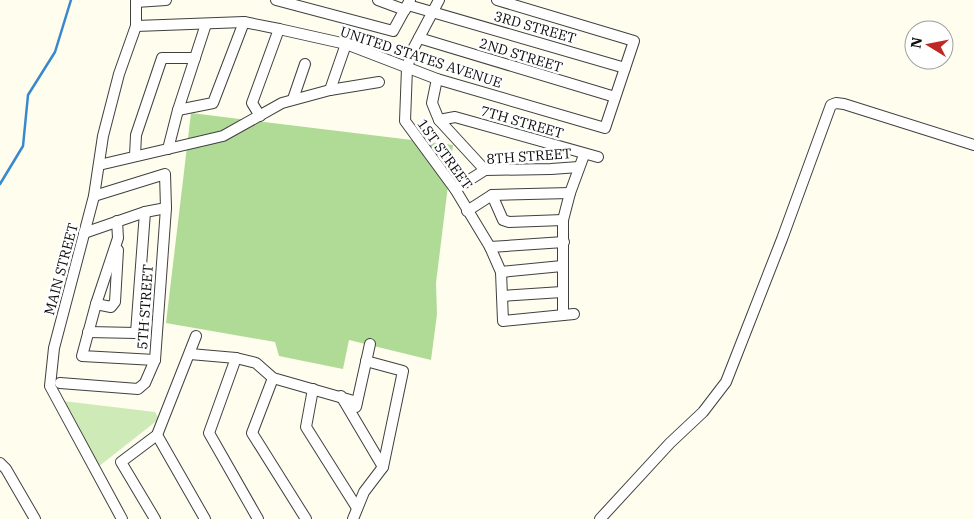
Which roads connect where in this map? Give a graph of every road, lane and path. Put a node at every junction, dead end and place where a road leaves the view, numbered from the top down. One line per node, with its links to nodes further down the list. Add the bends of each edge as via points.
1 (166, 0): 6 (street)
2 (276, 0): 7 (street, via 393,31)
3 (378, 0): 7 (street)
4 (439, 0): 8 (street, 1ST STREET)
5 (497, 0): 18 (street, via 634,41)
6 (136, 1): 11 (street, MAIN STREET)
7 (408, 5): 8 (street, 3RD STREET)
8 (433, 12): 13 (street, 1ST STREET); 18 (street, 3RD STREET)
9 (244, 22): 10 (street, UNITED STATES AVENUE); 12 (street, UNITED STATES AVENUE); 24 (street, via 213,103)
10 (206, 24): 11 (street, UNITED STATES AVENUE); 15 (street)
11 (136, 26): 32 (street, MAIN STREET, via 119,74)
12 (279, 29): 14 (street, UNITED STATES AVENUE); 25 (street, via 252,103)
13 (419, 38): 17 (street, 1ST STREET); 22 (street, 2ND STREET)
14 (346, 44): 17 (street, UNITED STATES AVENUE); 21 (street)
15 (195, 58): 24 (street); 30 (street, via 162,58 136,135)
16 (305, 64): 23 (street)
17 (407, 68): 19 (street, UNITED STATES AVENUE); 35 (street, 1ST STREET, via 404,121)
18 (625, 68): 22 (street)
19 (437, 79): 22 (street, UNITED STATES AVENUE, via 605,128); 26 (street, via 432,103)
20 (379, 82): 21 (street)
21 (330, 90): 23 (street)
22 (615, 97)
23 (293, 99): 25 (street)
24 (178, 110): 28 (street)
25 (260, 116): 28 (street, via 223,136)
26 (439, 120): 29 (street, 7TH STREET, via 456,117); 34 (street)
27 (974, 145): 79 (street, via 844,104 831,105 726,382 703,412 670,442)
28 (168, 149): 30 (street)
29 (584, 155): 31 (street, 7TH STREET); 33 (street)
30 (136, 156): 32 (street)
31 (598, 157)
32 (99, 165): 38 (street, MAIN STREET)
33 (580, 167): 34 (street, 8TH STREET); 36 (street)
34 (485, 170): 35 (street, 8TH STREET)
35 (455, 189): 41 (street, 1ST STREET)
36 (570, 193): 37 (street); 42 (street)
37 (492, 195): 41 (street); 42 (street, via 503,220)
38 (94, 196): 39 (street, 5TH STREET, via 165,174); 44 (street, MAIN STREET)
39 (166, 208): 40 (street); 60 (street, 5TH STREET)
40 (145, 212): 43 (street); 55 (street, via 136,333)
41 (467, 212): 47 (street, 1ST STREET)
42 (564, 220): 46 (street)
43 (117, 221): 44 (street); 45 (street)
44 (84, 233): 63 (street, MAIN STREET, via 54,348)
45 (118, 238): 52 (street); 52 (street, via 116,302 111,306)
46 (564, 242): 47 (street); 48 (street)
47 (490, 247): 49 (street, 1ST STREET)
48 (562, 266): 49 (street); 50 (street)
49 (501, 272): 51 (street, 1ST STREET)
50 (562, 292): 51 (street); 54 (street)
51 (502, 296): 54 (street, 1ST STREET, via 502,321)
52 (96, 304): 55 (street)
53 (574, 314): 54 (street)
54 (563, 315)
55 (88, 332): 60 (street, via 82,356)
56 (196, 336): 58 (street)
57 (370, 344): 61 (street)
58 (190, 354): 59 (street); 68 (street)
59 (236, 358): 62 (street, via 256,363); 76 (street, via 209,433)
60 (155, 360): 63 (street, 5TH STREET, via 145,383 138,389)
61 (366, 361): 66 (street); 70 (street, via 403,371)
62 (273, 378): 64 (street); 77 (street, via 252,433)
63 (55, 382): 73 (street, via 50,386)
64 (313, 389): 65 (street); 71 (street, via 306,428)
65 (341, 396): 66 (street); 67 (street)
66 (357, 402): 67 (street)
67 (354, 419): 70 (street)
68 (157, 435): 74 (street, via 121,462); 75 (street)
69 (3, 467): 72 (street)
70 (383, 467): 71 (street, via 364,492)
71 (357, 508): 78 (street)
72 (35, 519)
73 (122, 519)
74 (155, 519)
75 (206, 519)
76 (258, 519)
77 (306, 519)
78 (353, 519)
79 (600, 519)

